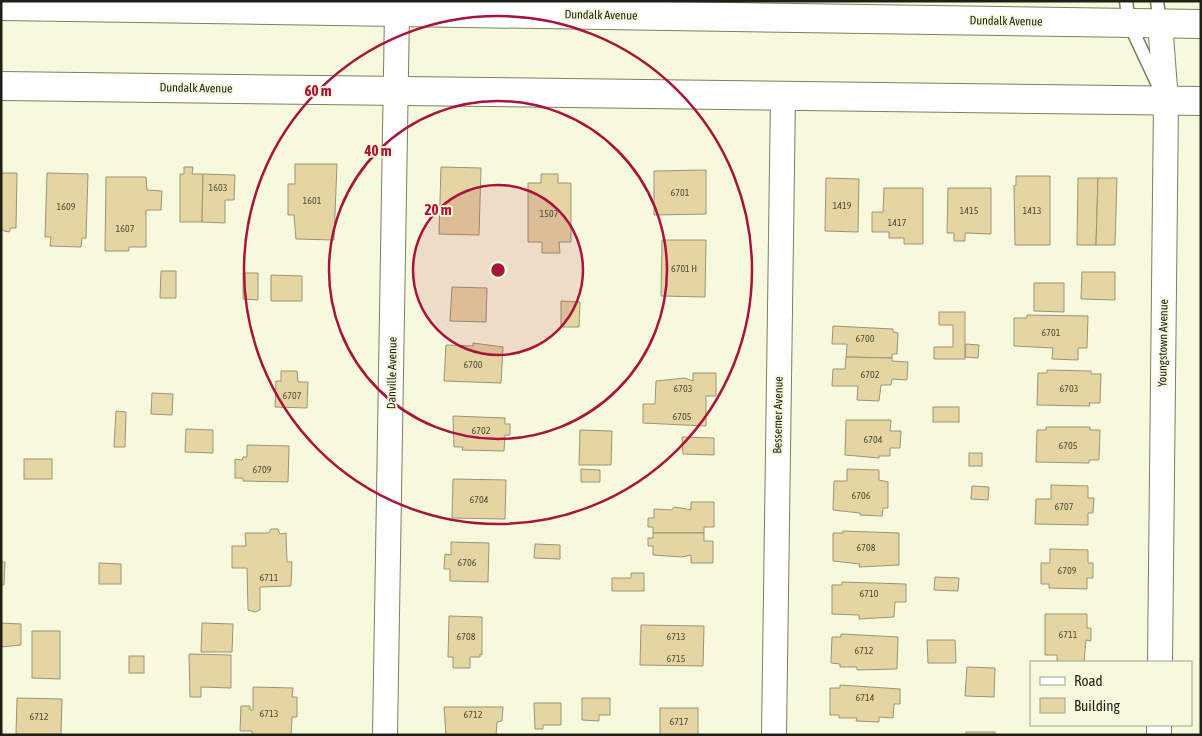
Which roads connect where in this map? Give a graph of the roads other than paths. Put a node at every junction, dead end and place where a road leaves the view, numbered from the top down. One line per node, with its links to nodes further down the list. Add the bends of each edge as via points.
1 (88, 4): 2 (main road, Dundalk Avenue); 5 (main road, Dundalk Avenue)
2 (1, 6)
3 (480, 7): 4 (main road, Dundalk Avenue); 5 (main road, Dundalk Avenue)
4 (869, 10): 6 (main road, Dundalk Avenue)
5 (397, 12): 10 (street, Danville Avenue)
6 (1127, 12): 7 (main road, Dundalk Avenue); 12 (lane)
7 (1158, 12): 8 (main road, Dundalk Avenue); 12 (street, Youngstown Avenue)
8 (1201, 24)
9 (1, 86): 10 (main road, Dundalk Avenue)
10 (397, 91): 11 (main road, Dundalk Avenue); 15 (street, Danville Avenue)
11 (783, 96): 12 (main road, Dundalk Avenue); 16 (street, Bessemer Avenue)
12 (1166, 101): 13 (main road, Dundalk Avenue); 14 (street, Youngstown Avenue)
13 (1201, 101)
14 (1160, 661)
15 (385, 735)
16 (774, 735)

